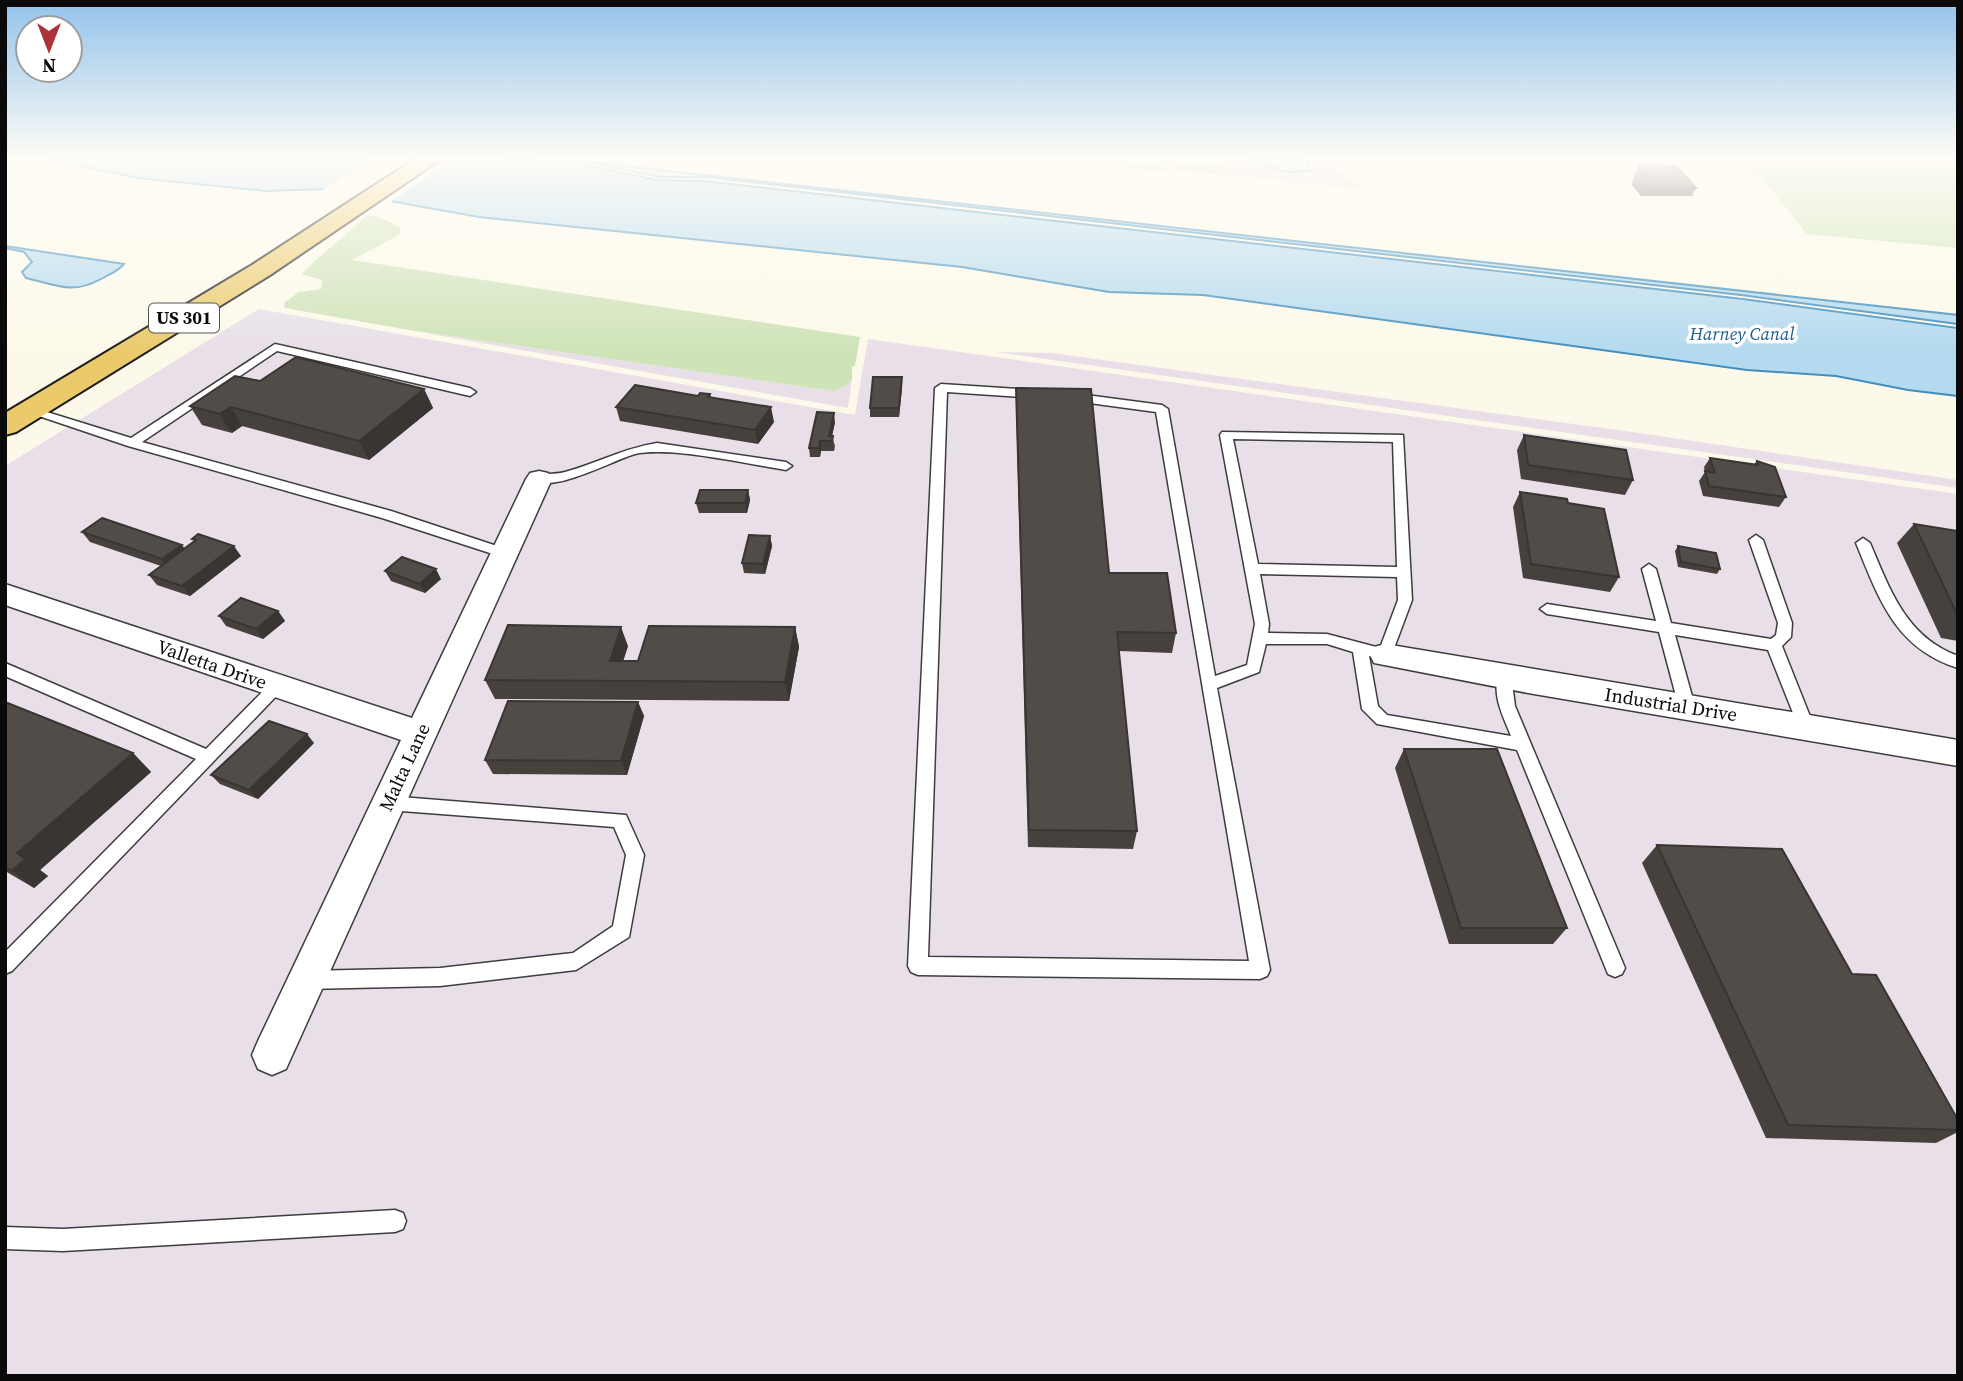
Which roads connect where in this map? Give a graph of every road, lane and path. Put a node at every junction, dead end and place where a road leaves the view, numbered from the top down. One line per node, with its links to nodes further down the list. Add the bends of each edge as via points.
1 (294, 223): 4 (main road, US 301)
2 (331, 223): 4 (main road, US 301)
3 (470, 392): 6 (lane, via 275,347)
4 (23, 400): 5 (main road, US 301); 6 (lane)
5 (5, 426)
6 (132, 443): 11 (lane, via 443,531)
7 (786, 466): 8 (lane, via 657,447 566,476)
8 (539, 479): 11 (street, Malta Lane)
9 (1756, 540): 19 (lane, via 1785,622 1783,637)
10 (1863, 543): 21 (lane, via 1897,621 1918,642)
11 (504, 553): 28 (street, Malta Lane)
12 (1252, 569): 14 (lane); 14 (lane, via 1226,435 1399,438); 18 (lane, via 1262,624)
13 (1649, 569): 17 (lane)
14 (1404, 572): 20 (lane, via 1405,600)
15 (5, 593): 25 (street, Valletta Drive)
16 (1547, 609): 17 (lane)
17 (1665, 628): 19 (lane); 26 (lane)
18 (1259, 638): 20 (lane, via 1327,639); 24 (lane, via 1254,668)
19 (1774, 645): 27 (lane)
20 (1372, 652): 23 (street, Industrial Drive); 29 (lane, via 1370,709 1383,720)
21 (1958, 662)
22 (5, 669): 31 (lane)
23 (1506, 679): 26 (street, Industrial Drive); 29 (lane, via 1507,706)
24 (1209, 685): 24 (lane, via 1260,970 918,966 941,388 1093,398 1162,409)
25 (278, 686): 28 (street, Valletta Drive); 31 (lane)
26 (1686, 707): 27 (street, Industrial Drive)
27 (1805, 724): 30 (street, Industrial Drive)
28 (420, 734): 32 (street, Malta Lane)
29 (1523, 744): 34 (lane)
30 (1958, 754)
31 (208, 757): 33 (lane)
32 (388, 803): 35 (street, Malta Lane); 35 (lane, via 620,820 635,855 622,931 576,961 440,977)
33 (5, 965)
34 (1615, 968)
35 (306, 980): 36 (street, Malta Lane)
36 (272, 1055)
37 (395, 1221): 38 (lane, via 63,1240)
38 (5, 1238)

